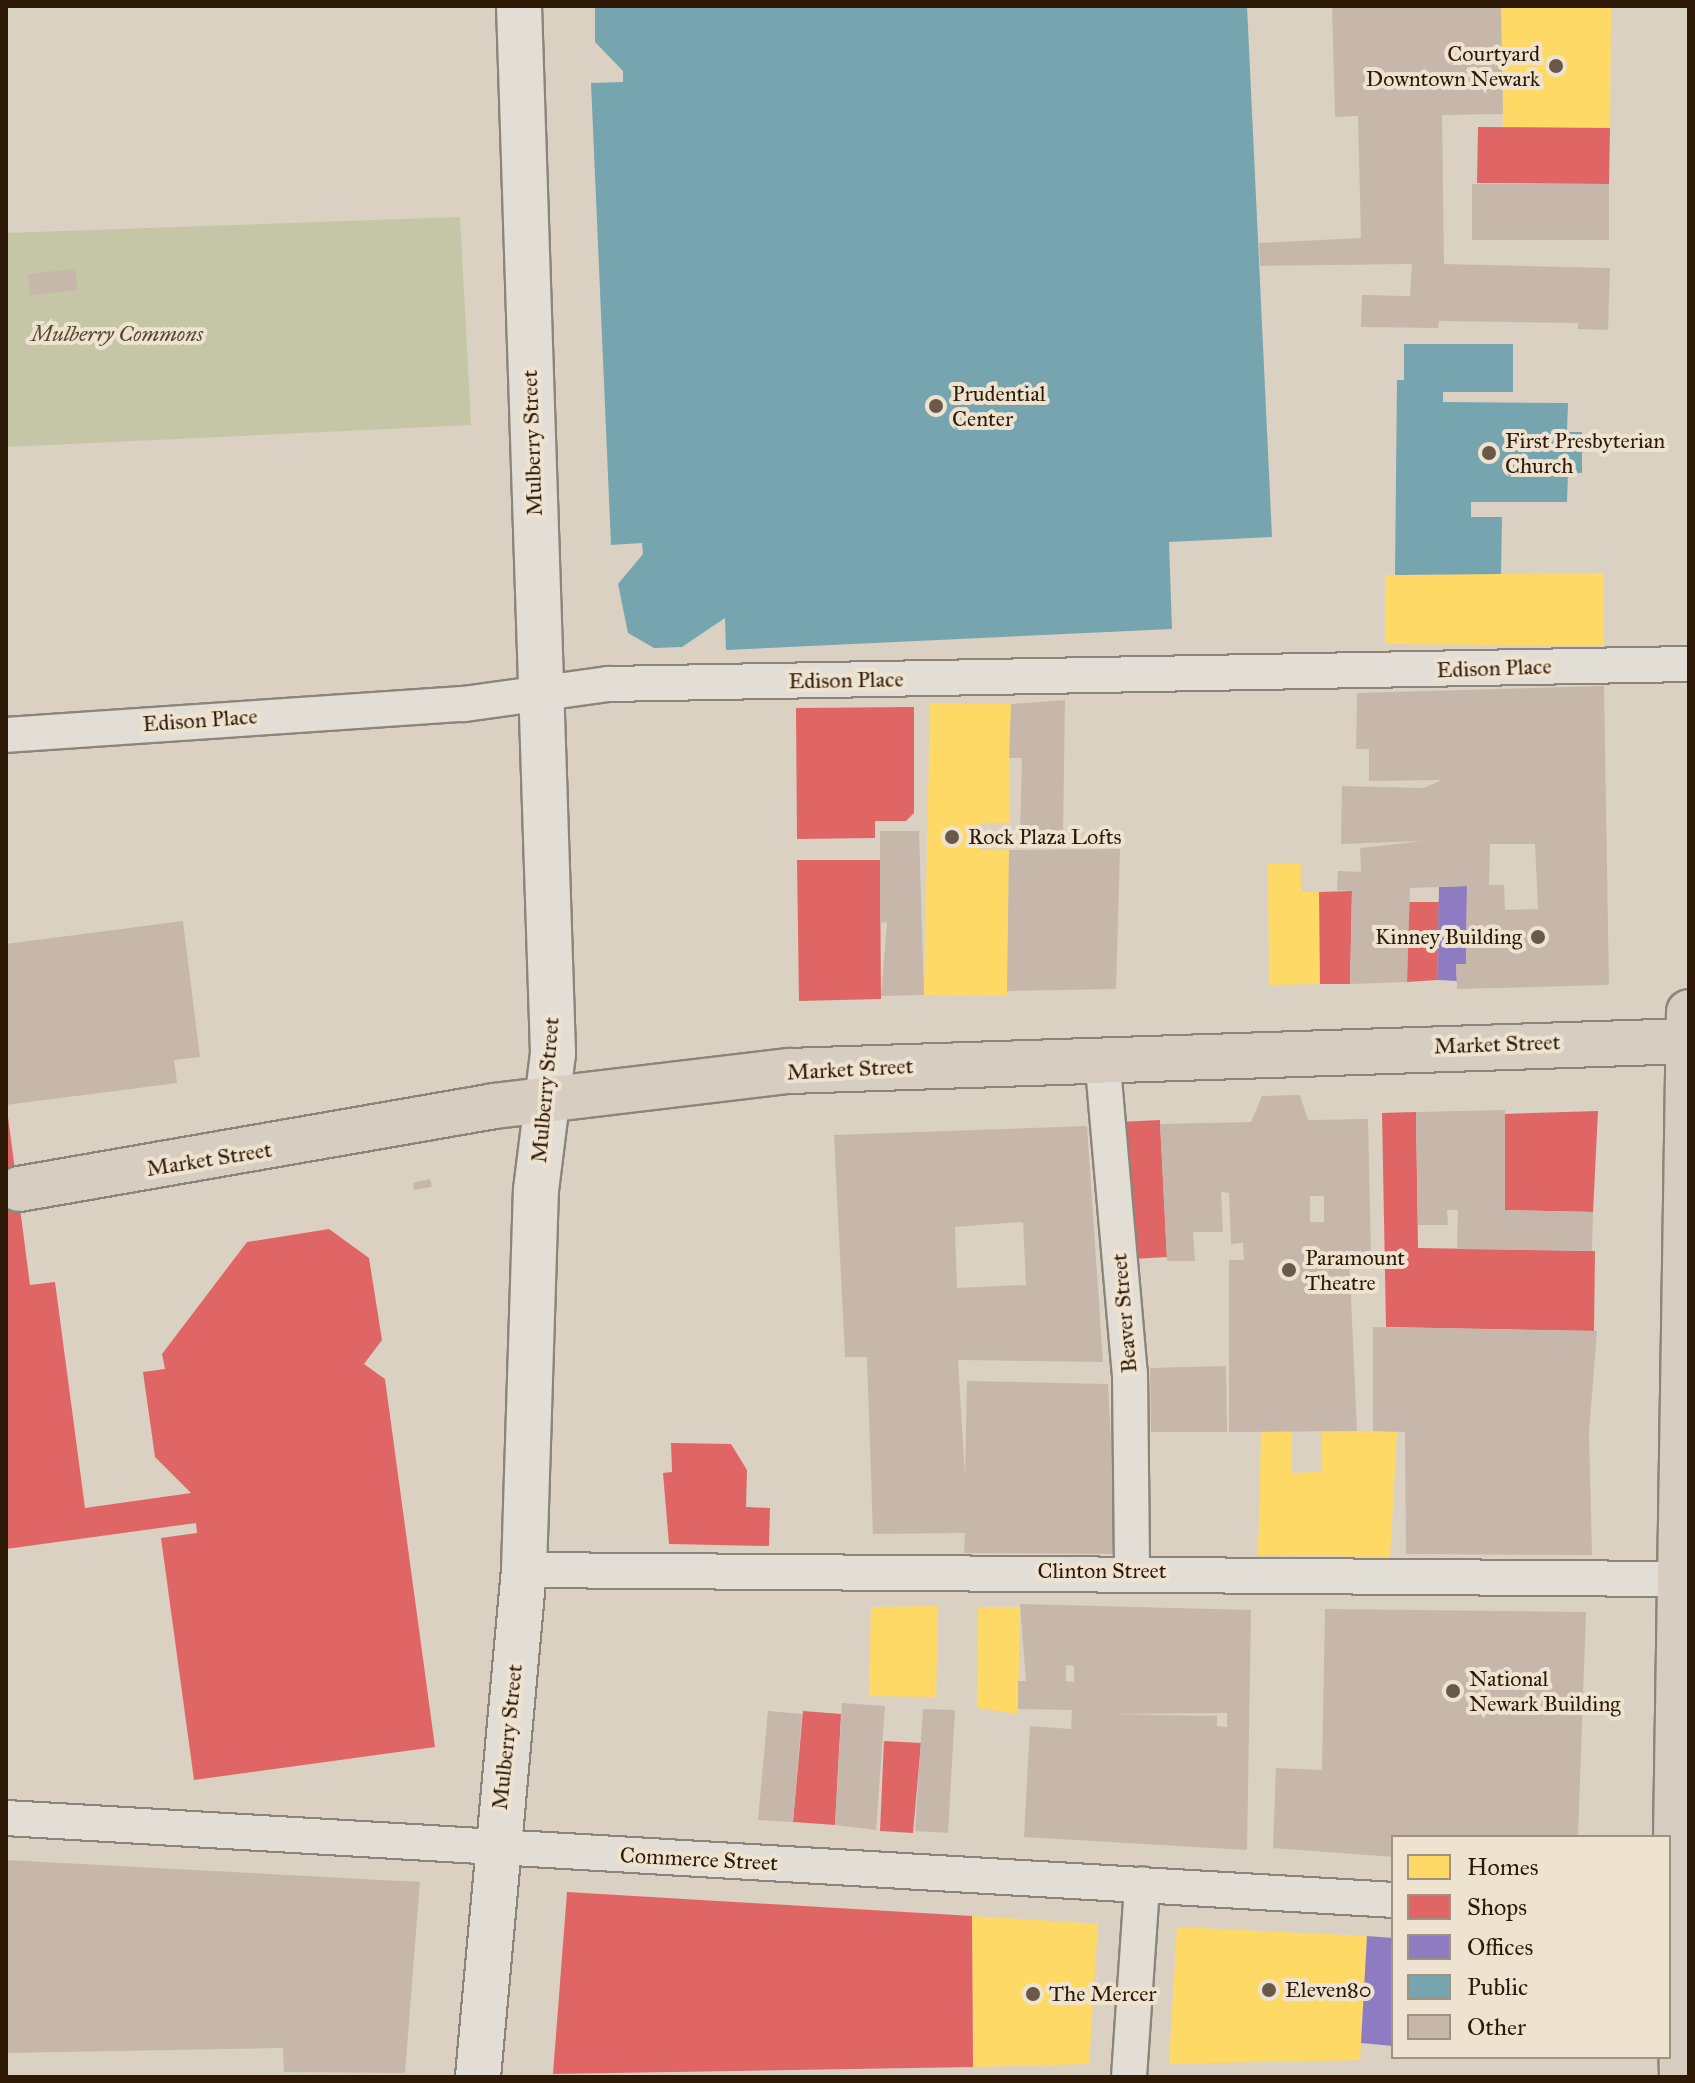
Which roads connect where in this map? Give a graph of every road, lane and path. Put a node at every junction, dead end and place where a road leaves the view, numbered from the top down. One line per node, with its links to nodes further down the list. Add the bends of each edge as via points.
1 (519, 6): 3 (street, Mulberry Street)
2 (1689, 664): 3 (street, Edison Place, via 608,684)
3 (538, 694): 4 (street, Edison Place); 8 (street, Mulberry Street, via 553,1015)
4 (6, 735)
5 (1689, 1012): 6 (main road)
6 (1688, 1041): 7 (main road, Market Street); 10 (main road)
7 (1102, 1056): 8 (main road, Market Street, via 789,1071); 12 (street, Beaver Street, via 1130,1373)
8 (548, 1098): 9 (main road, Market Street); 11 (street, Mulberry Street, via 536,1190)
9 (19, 1189)
10 (1685, 1508): 13 (main road)
11 (524, 1570): 12 (street, Clinton Street); 16 (street, Mulberry Street)
12 (1132, 1571): 13 (street, Clinton Street)
13 (1679, 1579): 15 (main road)
14 (6, 1818): 16 (street, Commerce Street)
15 (1683, 1837): 19 (main road)
16 (496, 1847): 17 (street, Commerce Street); 20 (street, Mulberry Street)
17 (1142, 1884): 18 (street, Commerce Street); 21 (street)
18 (1391, 1900)
19 (1673, 1913): 22 (main road)
20 (478, 2077)
21 (1129, 2077)
22 (1682, 2077)

